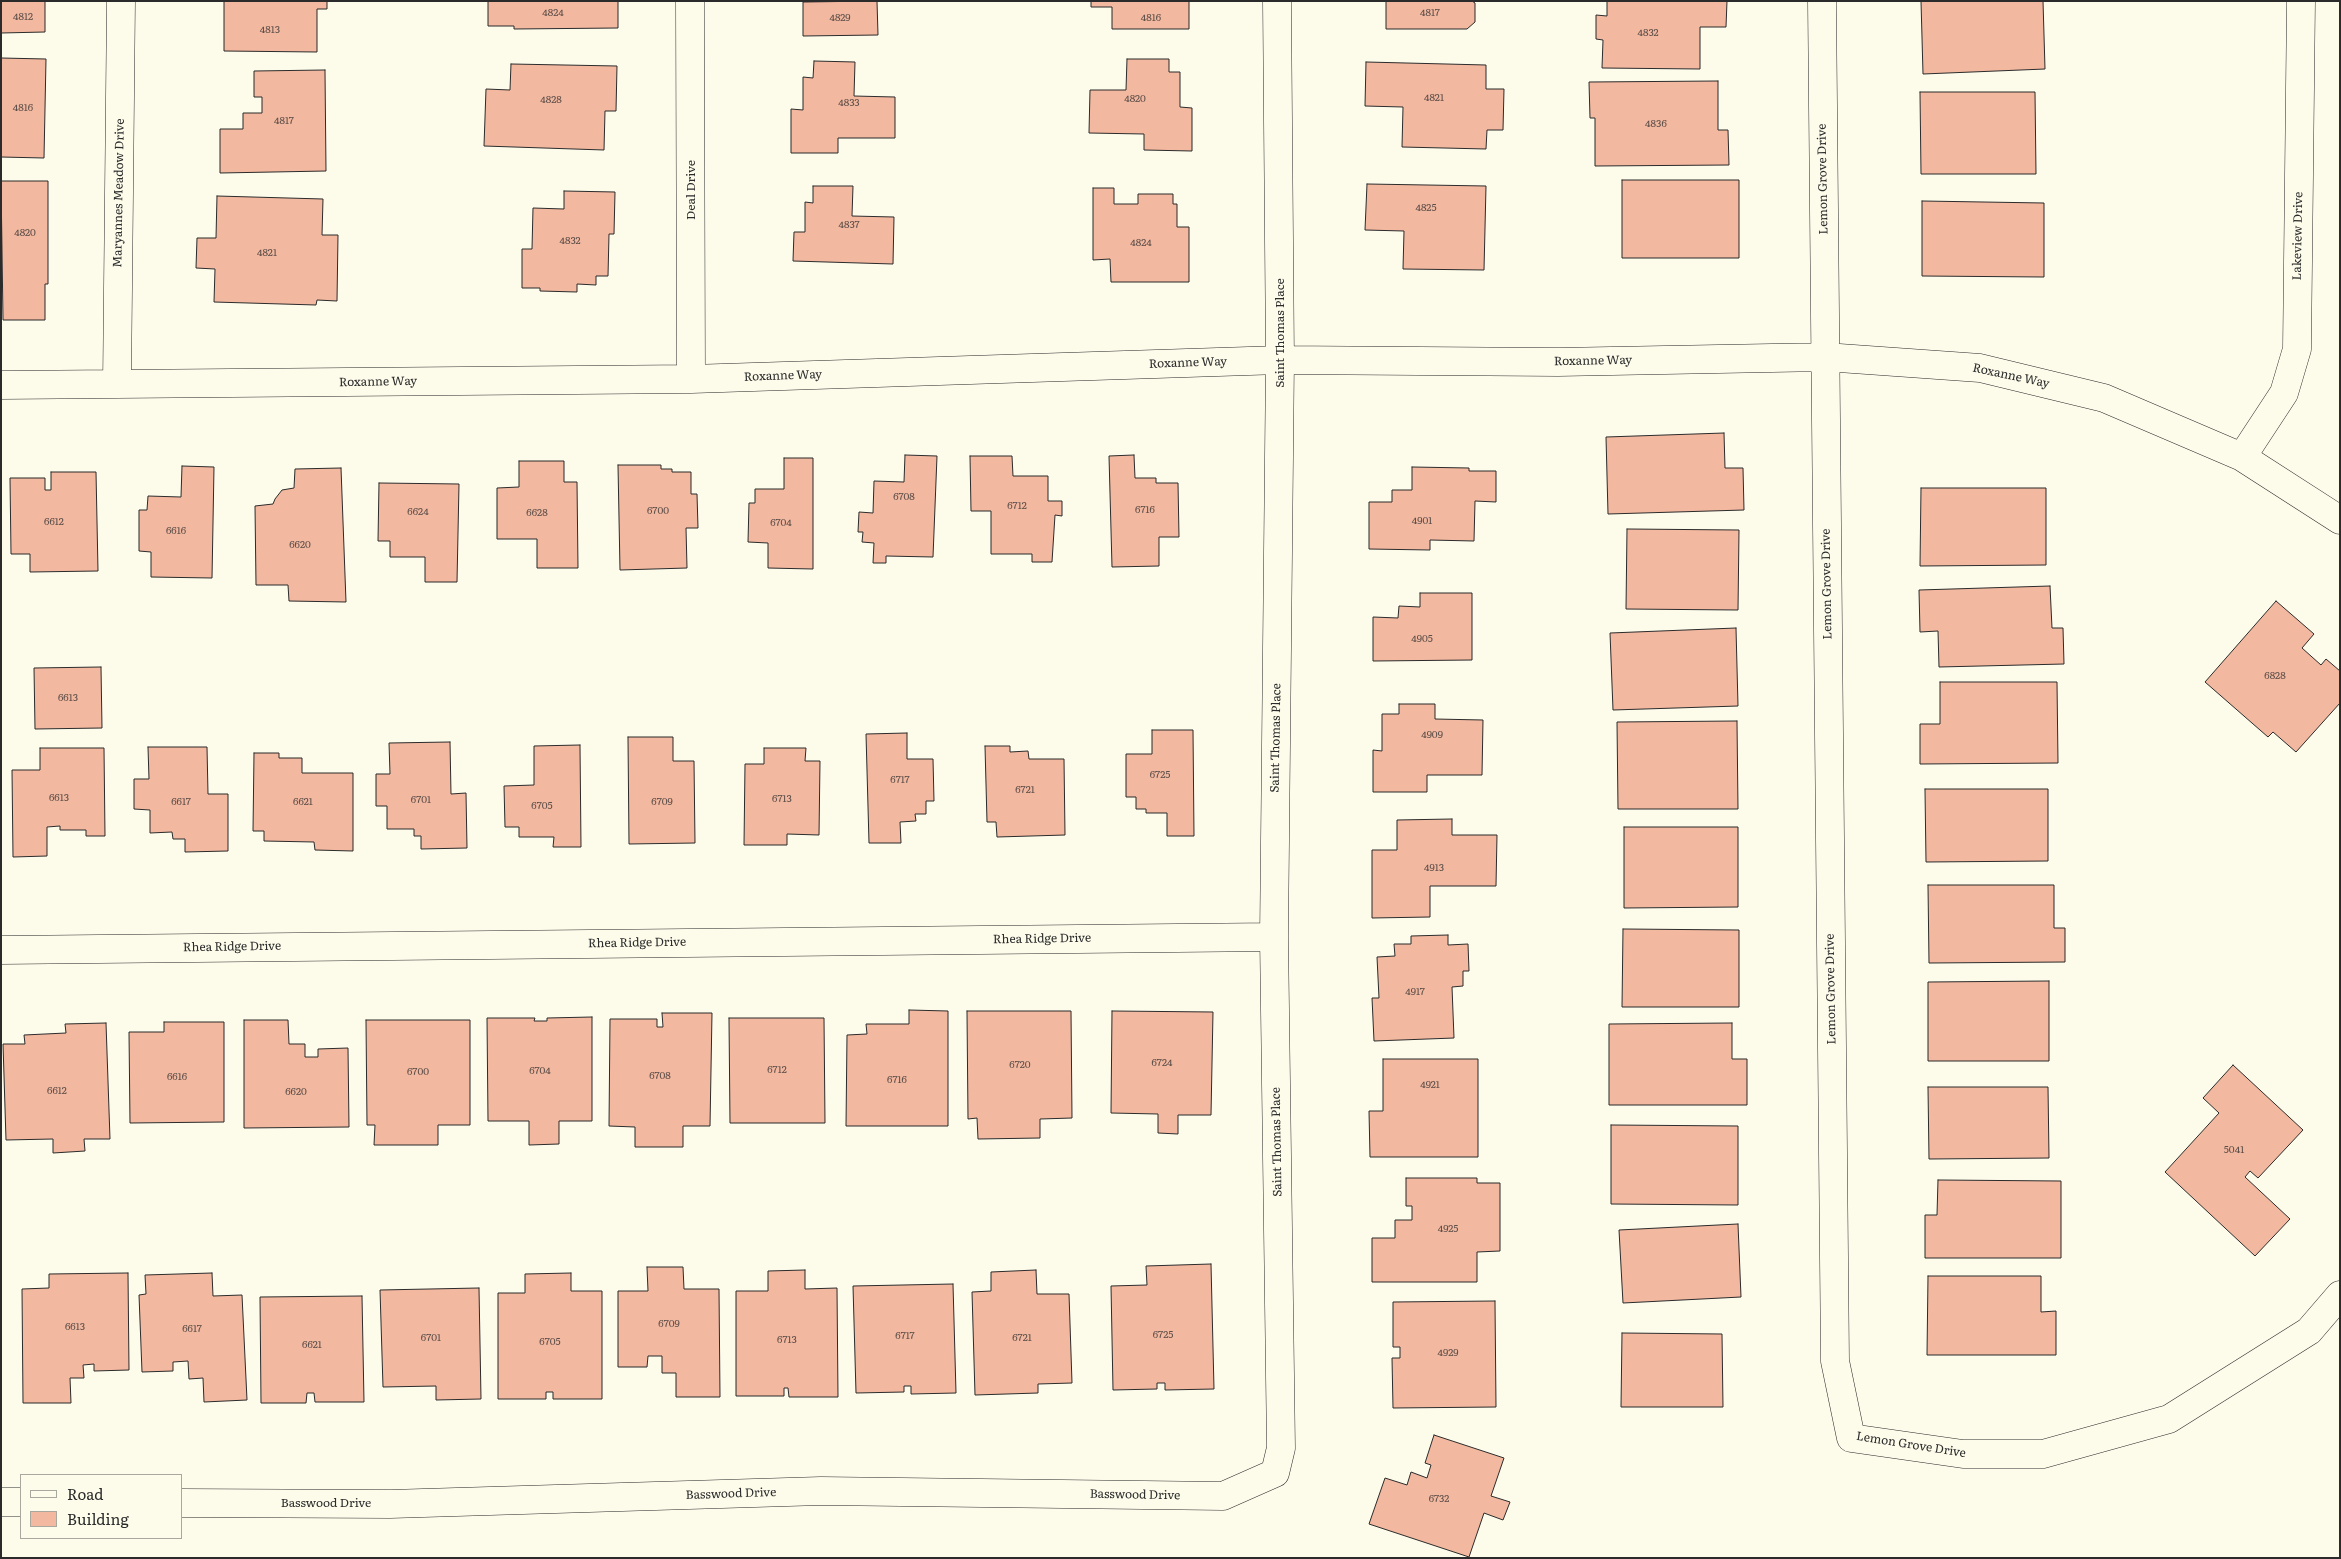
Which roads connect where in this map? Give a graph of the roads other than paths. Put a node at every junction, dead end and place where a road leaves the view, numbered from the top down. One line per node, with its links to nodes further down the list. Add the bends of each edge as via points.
1 (121, 1): 9 (street, Maryannes Meadow Drive)
2 (690, 1): 8 (street, Deal Drive)
3 (1276, 1): 7 (street, Saint Thomas Place)
4 (1822, 1): 6 (street, Lemon Grove Drive)
5 (2301, 1): 11 (street, Lakeview Drive, via 2297,349 2284,393)
6 (1825, 358): 7 (street, Roxanne Way, via 1558,362); 11 (street, Roxanne Way, via 1990,370 2104,398); 15 (street, Lemon Grove Drive, via 1835,1360 1851,1438 1963,1454 2043,1454 2169,1419 2309,1332)
7 (1280, 360): 8 (street, Roxanne Way); 13 (street, Saint Thomas Place)
8 (691, 379): 9 (street, Roxanne Way)
9 (117, 384): 10 (street, Roxanne Way)
10 (1, 385)
11 (2242, 457): 12 (street, Roxanne Way)
12 (2340, 520)
13 (1274, 937): 14 (street, Rhea Ridge Drive); 16 (street, Saint Thomas Place, via 1281,1448)
14 (1, 950)
15 (2340, 1295)
16 (1275, 1473): 19 (street, Basswood Drive, via 1223,1496 821,1491 390,1504)
17 (1, 1502): 18 (street)
18 (20, 1502)
19 (182, 1503)

